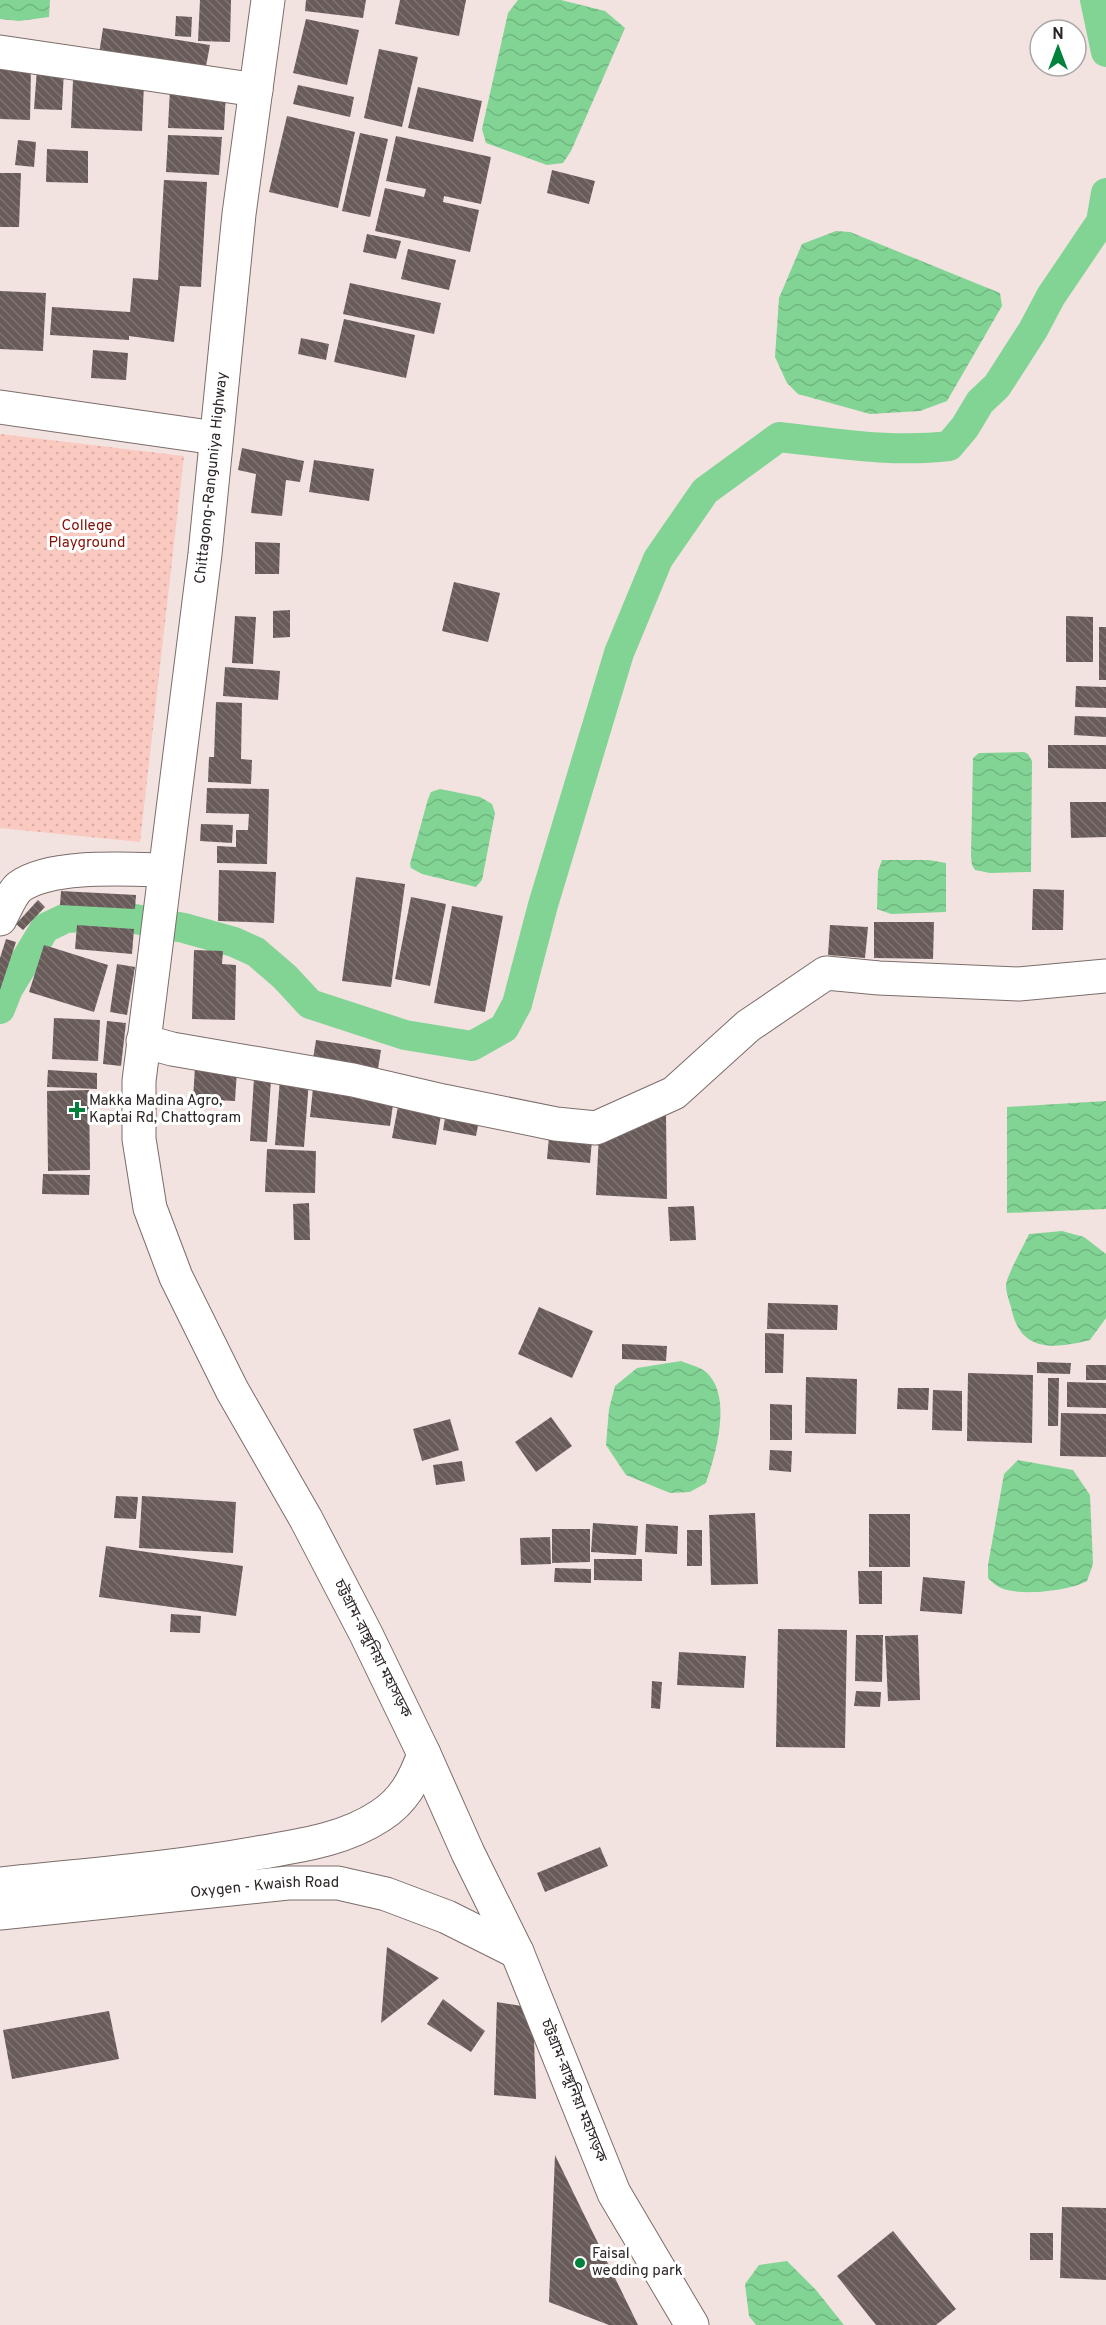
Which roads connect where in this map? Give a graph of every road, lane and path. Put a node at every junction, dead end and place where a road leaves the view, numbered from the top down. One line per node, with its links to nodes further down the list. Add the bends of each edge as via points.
1 (268, 0): 3 (main road, Chittagong-Ranguniya Highway)
2 (0, 52): 3 (main road)
3 (256, 90): 5 (main road, Chittagong-Ranguniya Highway, via 238,214)
4 (0, 406): 5 (main road)
5 (216, 438): 6 (main road, Chittagong-Ranguniya Highway, via 204,566)
6 (164, 874): 7 (main road, via 104,869 48,875 18,888); 8 (main road, Chittagong-Ranguniya Highway)
7 (0, 919)
8 (153, 955): 10 (main road, চট্টগ্রাম-রাঙ্গুনিয়া মহাসড়ক)
9 (1106, 976): 10 (main road, via 1019,984 826,973 748,1026 674,1094 596,1128 556,1124 353,1080)
10 (143, 1041): 11 (main road, চট্টগ্রাম-রাঙ্গুনিয়া মহাসড়ক, via 139,1139 150,1208 176,1277 232,1390 361,1624)
11 (424, 1754): 12 (main road, Oxygen - Kwaish Road, via 416,1777 394,1806 338,1837 207,1862); 14 (main road, চট্টগ্রাম-রাঙ্গুনিয়া মহাসড়ক)
12 (0, 1884)
13 (0, 1913): 14 (main road, Oxygen - Kwaish Road, via 288,1883 338,1883 386,1894 447,1917)
14 (517, 1952): 15 (main road, চট্টগ্রাম-রাঙ্গুনিয়া মহাসড়ক, via 614,2193)
15 (692, 2325)

